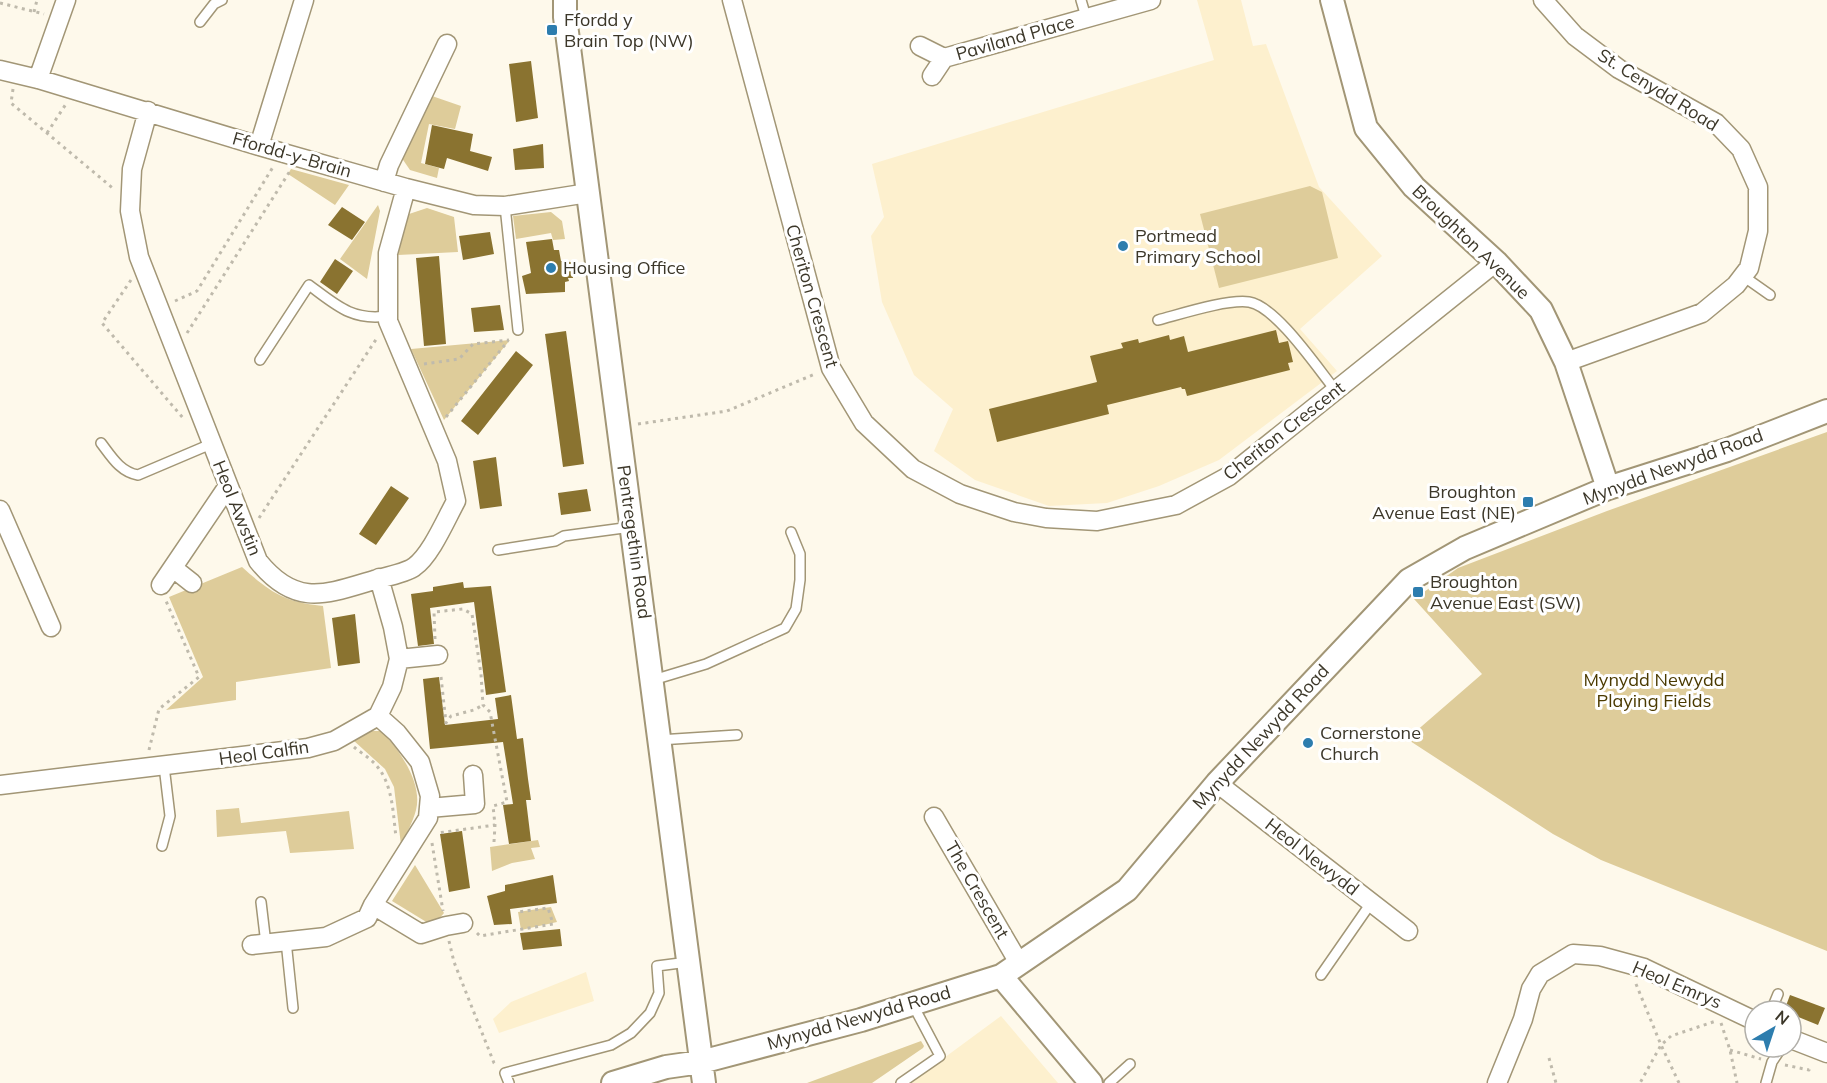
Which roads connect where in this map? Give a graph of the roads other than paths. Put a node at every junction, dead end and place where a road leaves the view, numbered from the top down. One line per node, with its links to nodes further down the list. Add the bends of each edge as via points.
1 (66, 0): 16 (street)
2 (222, 0): 10 (lane)
3 (304, 0): 18 (street)
4 (565, 0): 21 (street, Pentregethin Road)
5 (732, 0): 31 (street, Cheriton Crescent, via 831,368 864,423 913,469 960,494 1014,512 1096,521 1176,504 1229,476)
6 (1152, 0): 9 (street, Paviland Place)
7 (1332, 0): 23 (street, Broughton Avenue, via 1366,128 1414,187)
8 (1543, 0): 24 (street, St. Cenydd Road, via 1575,36 1619,69 1716,123 1741,148 1758,187 1758,231 1749,268)
9 (1083, 9): 13 (street, Paviland Place)
10 (200, 22)
11 (447, 44): 19 (street)
12 (920, 46): 13 (street, Paviland Place)
13 (944, 58): 15 (street, Paviland Place)
14 (8, 71): 16 (street, Ffordd-y-Brain)
15 (932, 76)
16 (38, 78): 17 (street, Ffordd-y-Brain)
17 (148, 111): 18 (street, Ffordd-y-Brain); 34 (street, Heol Awstin, via 132,169 130,211 142,264)
18 (259, 146): 19 (street, Ffordd-y-Brain)
19 (384, 182): 20 (street, Ffordd-y-Brain)
20 (406, 188): 22 (street, Ffordd-y-Brain, via 474,205); 26 (street, Heol Awstin, via 388,254)
21 (588, 193): 22 (street, Ffordd-y-Brain); 38 (street, Pentregethin Road)
22 (505, 206): 28 (lane)
23 (1496, 262): 30 (street, Broughton Avenue, via 1541,310); 31 (street, Cheriton Crescent)
24 (1743, 276): 25 (lane); 30 (street, St. Cenydd Road, via 1702,313)
25 (1770, 295)
26 (388, 318): 29 (lane, via 350,313 309,285); 42 (street, Heol Awstin, via 447,461 456,501 432,546 414,567)
27 (1158, 320): 31 (lane, via 1228,303 1259,305 1280,321)
28 (518, 330)
29 (260, 360)
30 (1566, 362): 36 (street, Broughton Avenue)
31 (1336, 391)
32 (1827, 411): 36 (street, Mynydd Newydd Road, via 1727,450)
33 (101, 443): 34 (lane, via 118,464 138,476)
34 (211, 444): 35 (street, Heol Awstin)
35 (228, 486): 41 (street); 42 (street, Heol Awstin, via 258,561 272,578 296,592 321,594)
36 (1608, 488): 54 (street, Mynydd Newydd Road, via 1465,548 1409,580)
37 (0, 510): 45 (street)
38 (631, 527): 40 (lane); 48 (street, Pentregethin Road)
39 (791, 532): 48 (lane, via 800,554 800,580 796,609 785,628 706,664)
40 (498, 550)
41 (173, 568): 43 (street); 44 (street)
42 (379, 578): 47 (street)
43 (192, 583)
44 (161, 585)
45 (51, 627)
46 (436, 649): 47 (street)
47 (399, 659): 49 (street, via 392,687)
48 (652, 680): 51 (street, Pentregethin Road)
49 (378, 716): 52 (street, Heol Calfin, via 345,736 308,748); 56 (street, via 420,762 430,796)
50 (737, 735): 51 (lane)
51 (659, 740): 66 (street, Pentregethin Road)
52 (157, 767): 55 (street, Heol Calfin); 58 (lane, via 170,816)
53 (473, 775): 56 (street, via 475,804)
54 (1217, 783): 60 (street, Heol Newydd); 67 (street, Mynydd Newydd Road, via 1126,891)
55 (0, 785)
56 (429, 808): 61 (street, via 428,818)
57 (934, 817): 67 (street, The Crescent)
58 (162, 846)
59 (261, 902): 65 (lane)
60 (1371, 903): 63 (street, Heol Newydd); 68 (lane)
61 (373, 905): 62 (street, via 421,934); 64 (street, via 367,918 326,937)
62 (454, 924)
63 (1408, 931)
64 (286, 941): 65 (street); 73 (lane)
65 (259, 944)
66 (688, 962): 79 (street, Pentregethin Road); 80 (lane, via 657,966 659,993 650,1013 631,1033 611,1045 505,1073)
67 (1019, 963): 69 (street, Mynydd Newydd Road)
68 (1321, 975)
69 (1001, 976): 72 (street, Mynydd Newydd Road); 83 (street)
70 (1778, 994): 71 (lane)
71 (1776, 999)
72 (913, 1004): 79 (street, Mynydd Newydd Road); 82 (lane, via 940,1056)
73 (293, 1008)
74 (1743, 1015): 85 (street, Heol Emrys, via 1641,967 1600,956 1573,954 1540,974 1531,989)
75 (1803, 1044): 76 (street)
76 (1827, 1053)
77 (1774, 1059): 86 (lane)
78 (1130, 1064): 84 (lane)
79 (703, 1072): 81 (street, Mynydd Newydd Road, via 666,1067)
80 (509, 1083)
81 (614, 1083)
82 (901, 1083)
83 (1091, 1083)
84 (1109, 1083)
85 (1497, 1083)
86 (1766, 1083)

